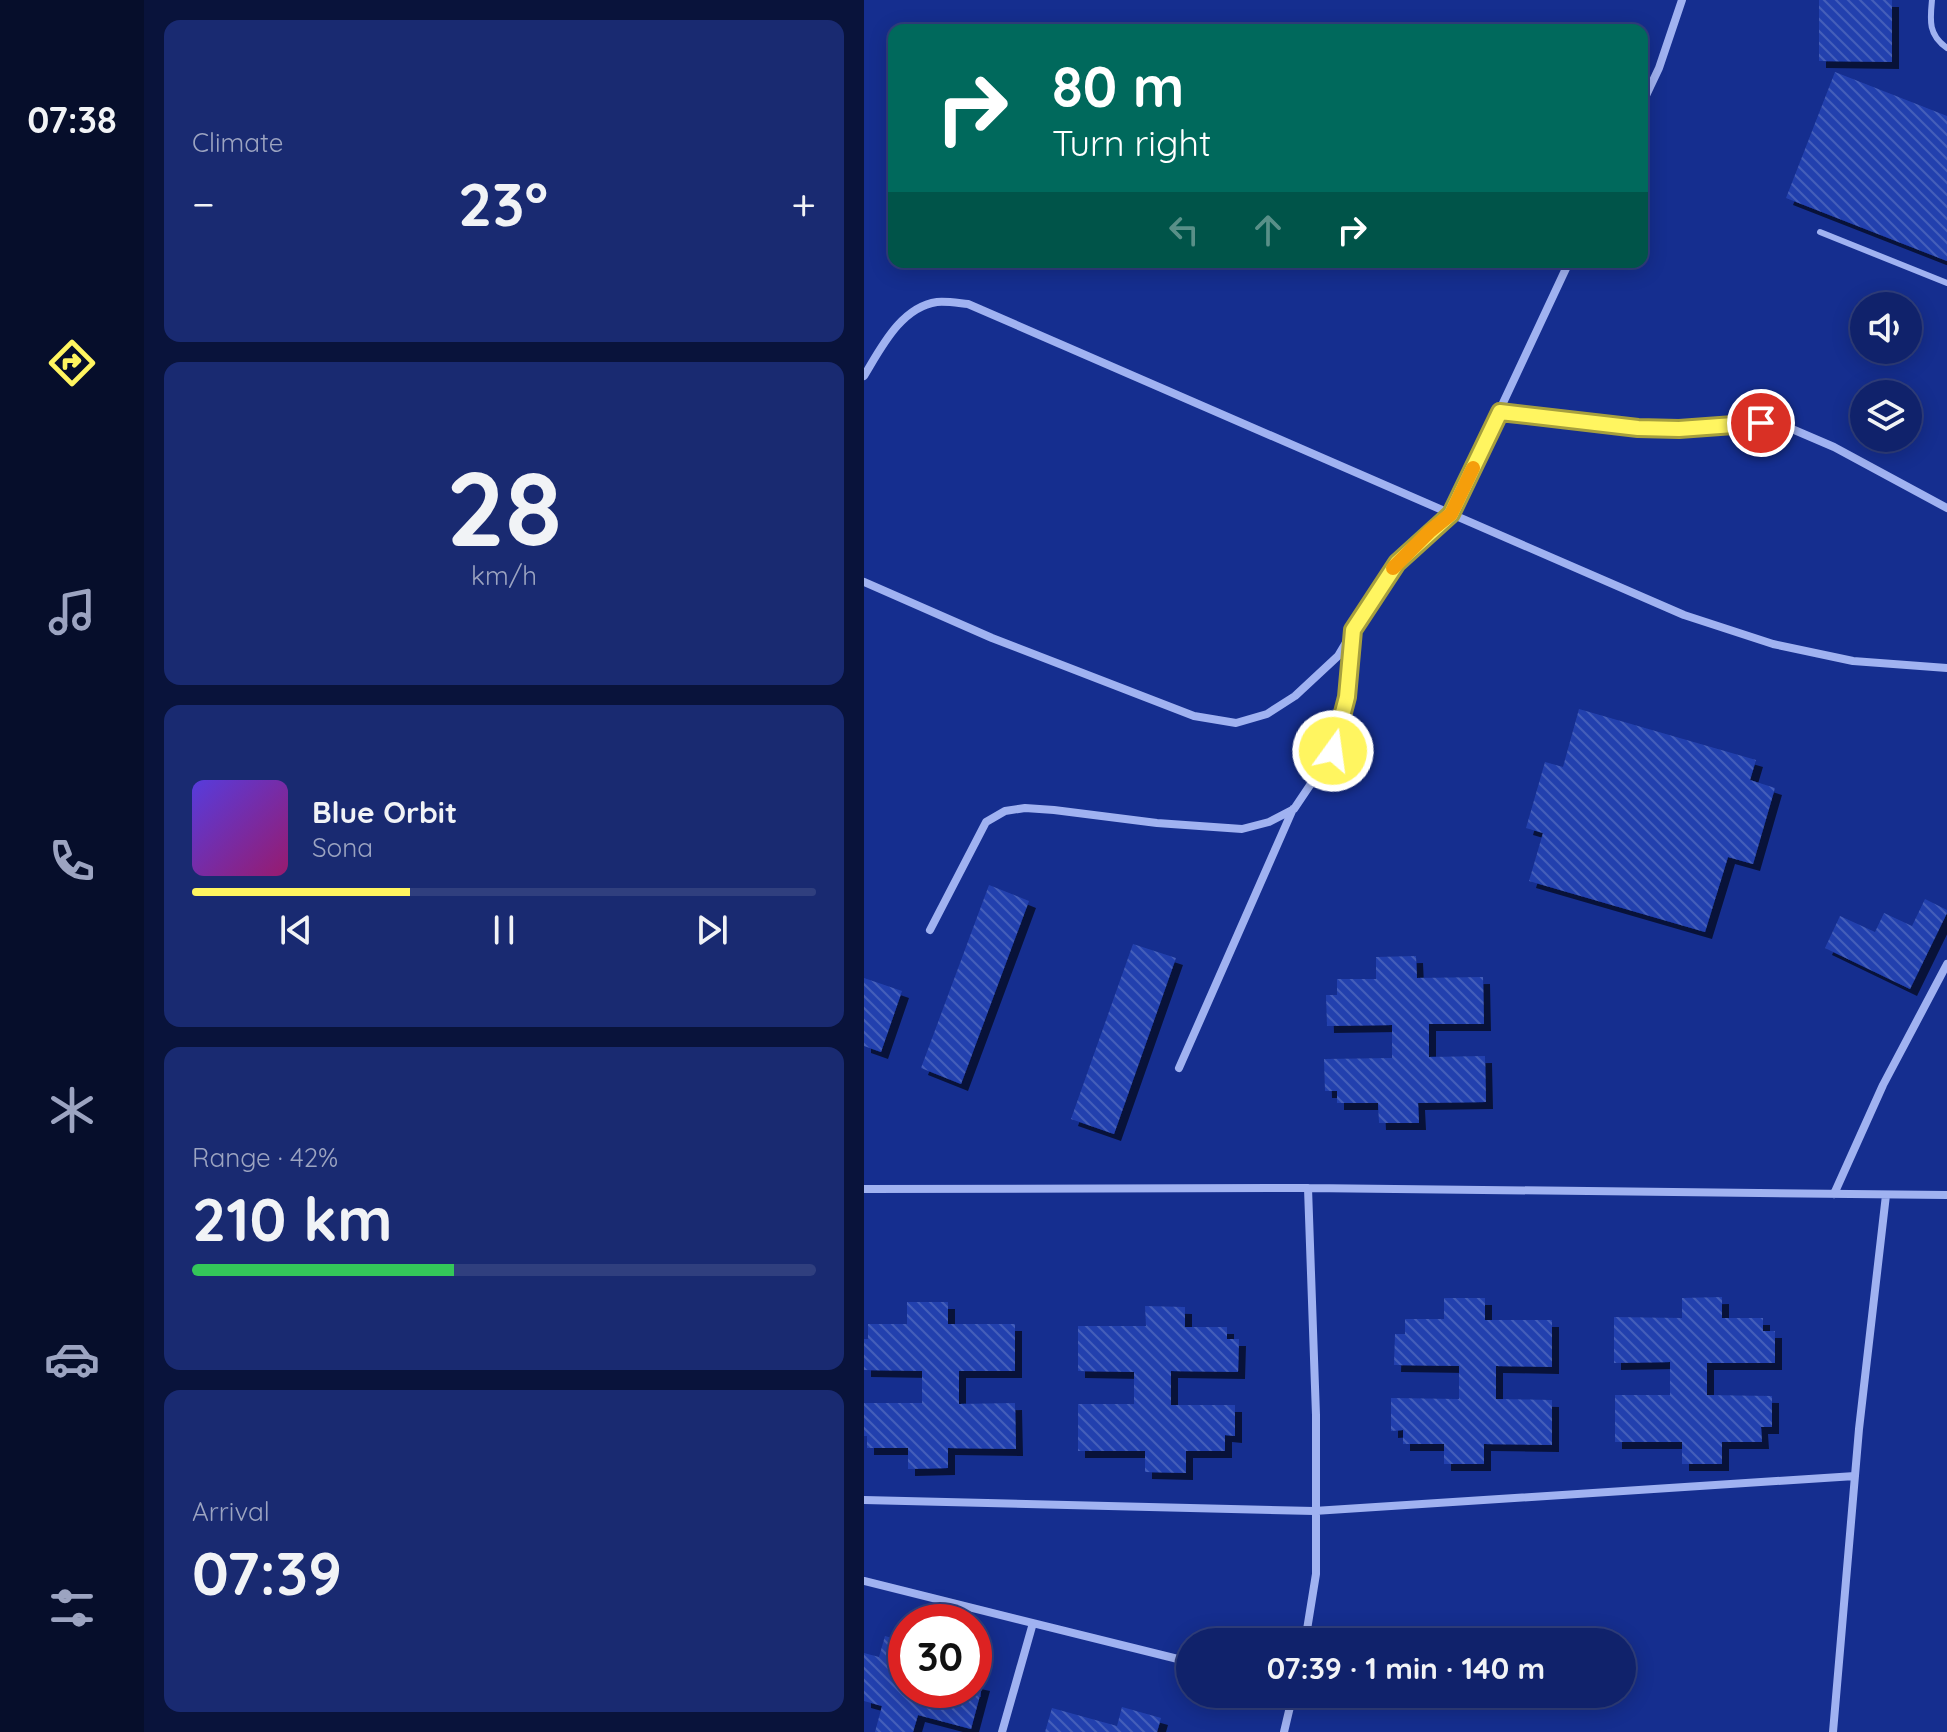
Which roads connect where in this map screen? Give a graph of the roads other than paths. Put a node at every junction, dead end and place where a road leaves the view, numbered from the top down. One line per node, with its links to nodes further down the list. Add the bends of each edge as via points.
1 (1682, 0): 4 (street)
2 (1932, 0): 3 (lane, via 1930,26)
3 (1947, 48)
4 (1648, 91)
5 (1820, 232): 7 (lane)
6 (1566, 268): 9 (street)
7 (1947, 283)
8 (864, 376): 11 (street, via 883,343 911,312 936,302 968,304)
9 (1500, 412): 10 (street, via 1638,428 1761,423 1792,429); 11 (street)
10 (1947, 508)
11 (1451, 514): 13 (street, via 1397,563); 14 (street, via 1684,615 1773,644 1853,661)
12 (864, 582): 13 (street, via 1179,711 1236,723 1267,714 1295,696 1338,656)
13 (1353, 630): 15 (street, via 1347,697 1333,751)
14 (1947, 668)
15 (1294, 809): 16 (street, via 1242,829 1054,810 1005,811 986,822); 18 (street)
16 (930, 930)
17 (1947, 964): 21 (street, via 1883,1085)
18 (1179, 1068)
19 (1308, 1188): 20 (street); 21 (street); 26 (street)
20 (864, 1189)
21 (1834, 1194): 22 (street)
22 (1886, 1195): 23 (street); 24 (street)
23 (1947, 1195)
24 (1855, 1476): 26 (street); 34 (street)
25 (864, 1500): 26 (street)
26 (1314, 1511): 29 (street, via 1316,1574)
27 (864, 1581): 28 (street)
28 (1033, 1623): 30 (street); 32 (street)
29 (1307, 1628)
30 (1176, 1659)
31 (1290, 1708): 33 (street)
32 (1002, 1732)
33 (1284, 1732)
34 (1833, 1732)

